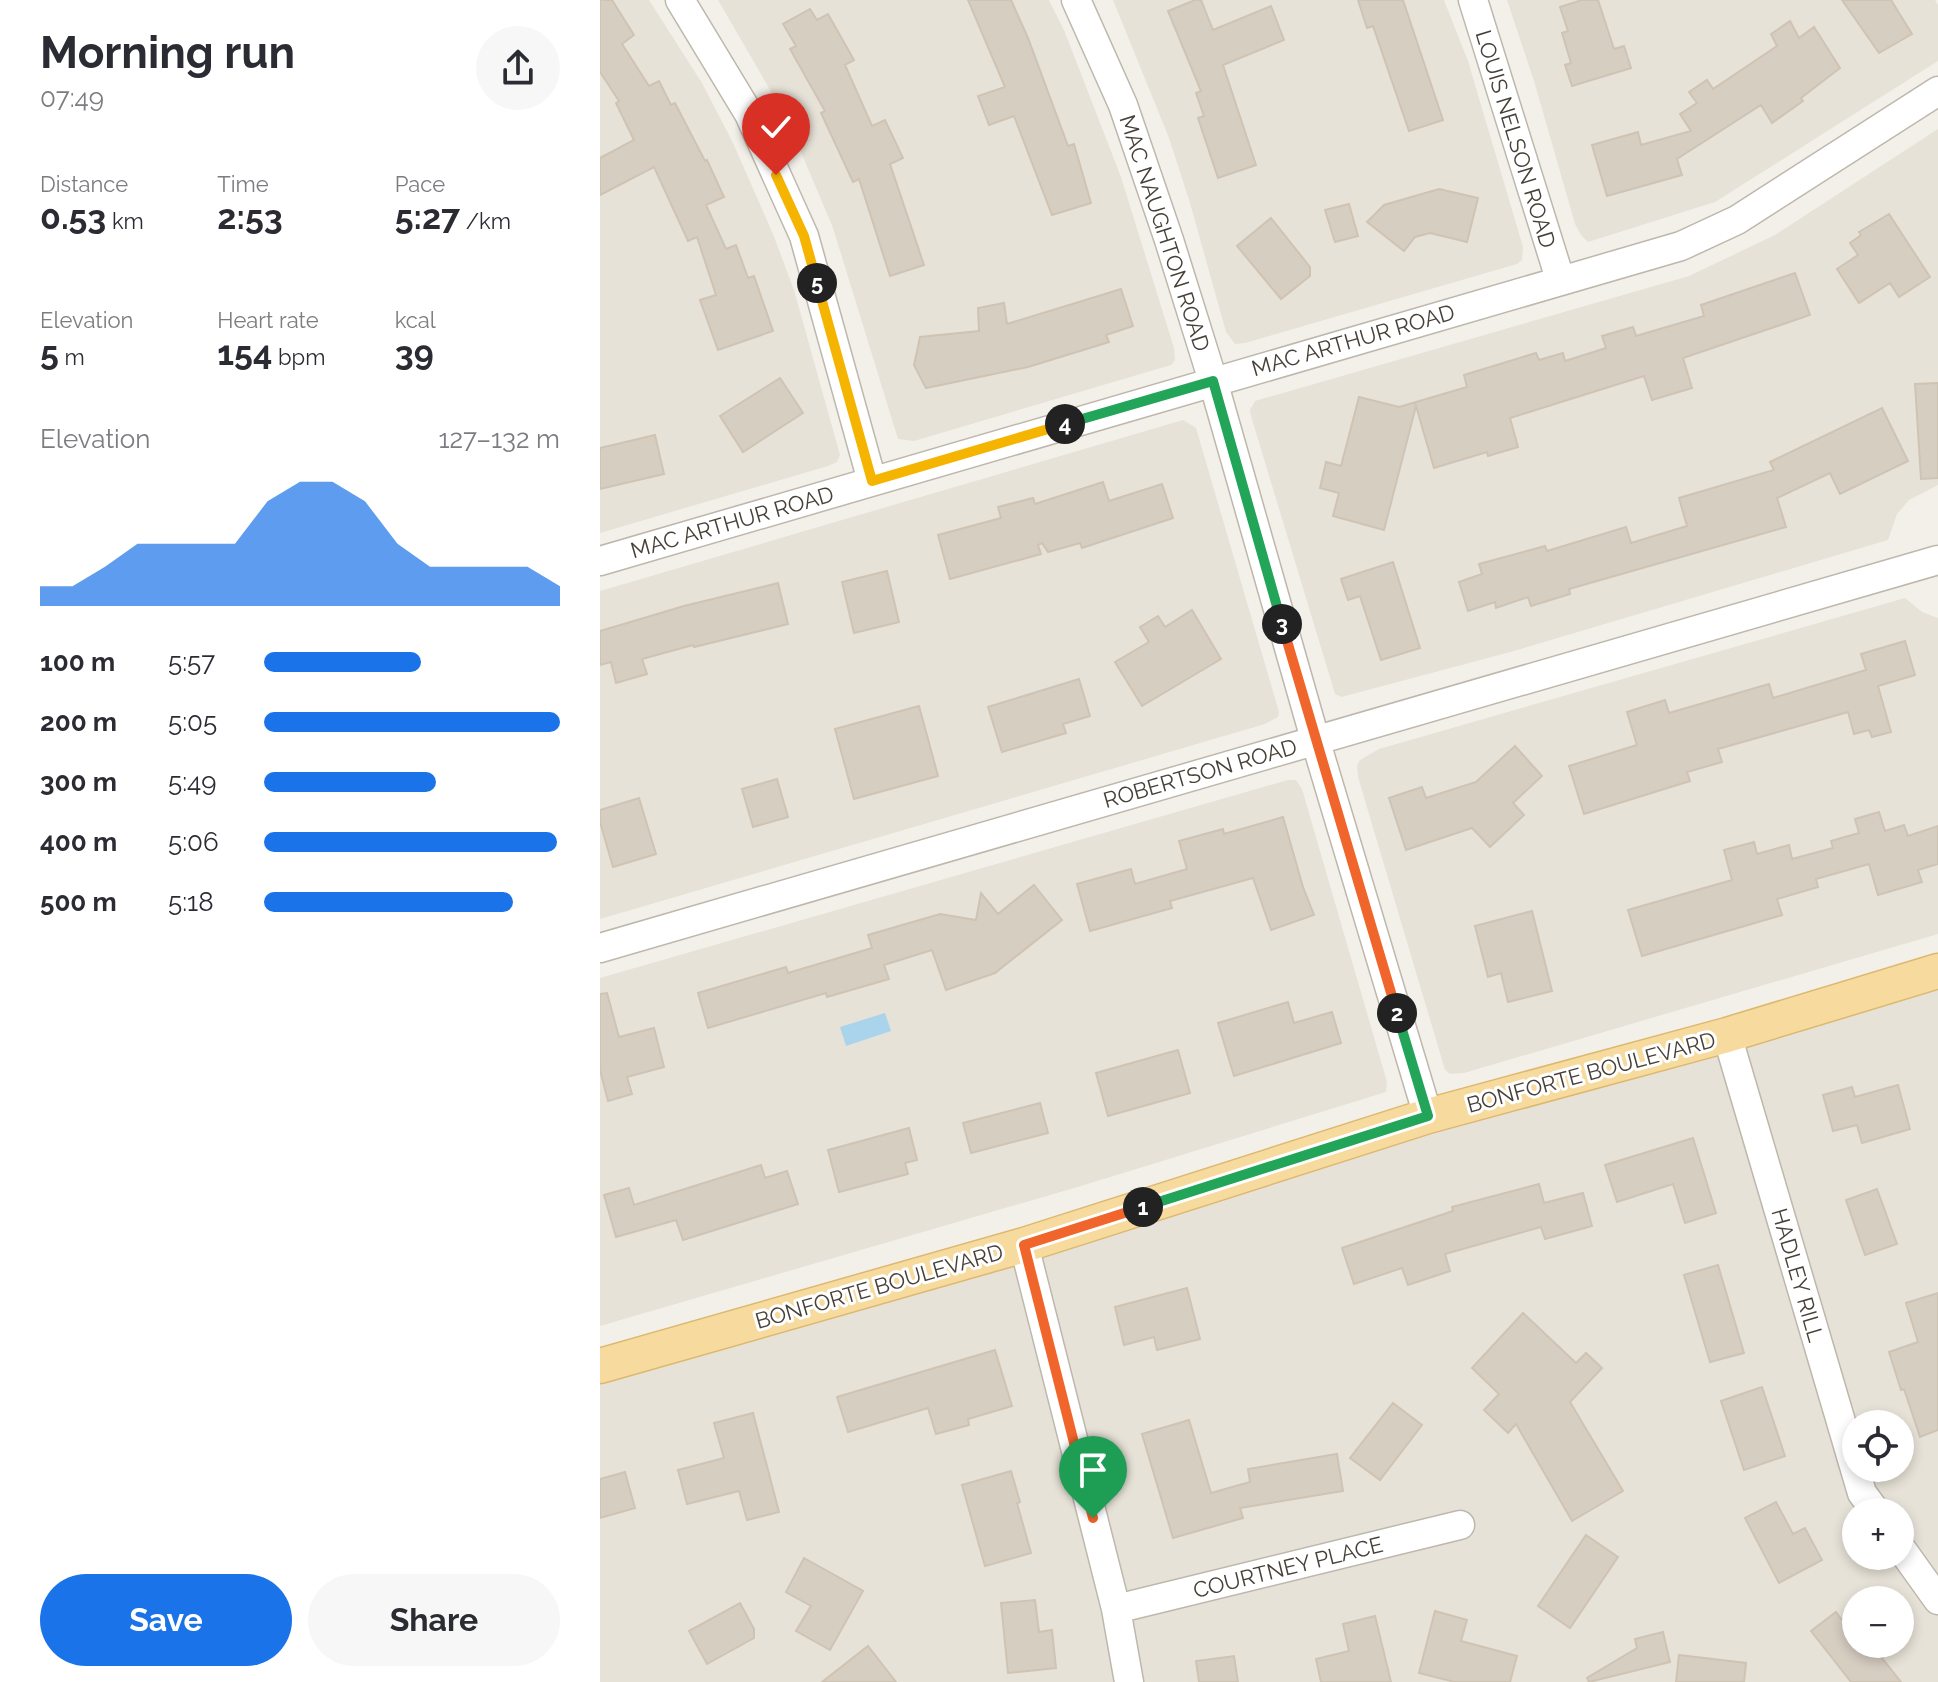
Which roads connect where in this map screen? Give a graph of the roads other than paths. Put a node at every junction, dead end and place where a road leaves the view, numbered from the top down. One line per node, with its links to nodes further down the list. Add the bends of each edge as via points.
1 (680, 0): 7 (street, via 749,114 804,236)
2 (1076, 0): 6 (street, MAC NAUGHTON ROAD, via 1123,105)
3 (1473, 0): 5 (street, LOUIS NELSON ROAD)
4 (1938, 91): 5 (street, MAC ARTHUR ROAD, via 1737,220 1681,246)
5 (1560, 279): 6 (street, MAC ARTHUR ROAD)
6 (1213, 381): 7 (street, MAC ARTHUR ROAD); 10 (street, MAC NAUGHTON ROAD)
7 (872, 481): 9 (street, MAC ARTHUR ROAD)
8 (1938, 560): 10 (street, ROBERTSON ROAD)
9 (600, 561)
10 (1315, 739): 11 (street, ROBERTSON ROAD); 14 (street, MAC NAUGHTON ROAD)
11 (600, 948)
12 (1938, 971): 13 (main road, BONFORTE BOULEVARD)
13 (1727, 1035): 14 (main road, BONFORTE BOULEVARD); 17 (street, HADLEY RILL)
14 (1428, 1116): 15 (main road, BONFORTE BOULEVARD)
15 (1024, 1245): 16 (main road, BONFORTE BOULEVARD); 21 (street)
16 (600, 1366)
17 (1866, 1498)
18 (1460, 1525): 21 (street, COURTNEY PLACE)
19 (1914, 1567): 20 (street)
20 (1938, 1600)
21 (1116, 1609): 22 (street)
22 (1129, 1682)

